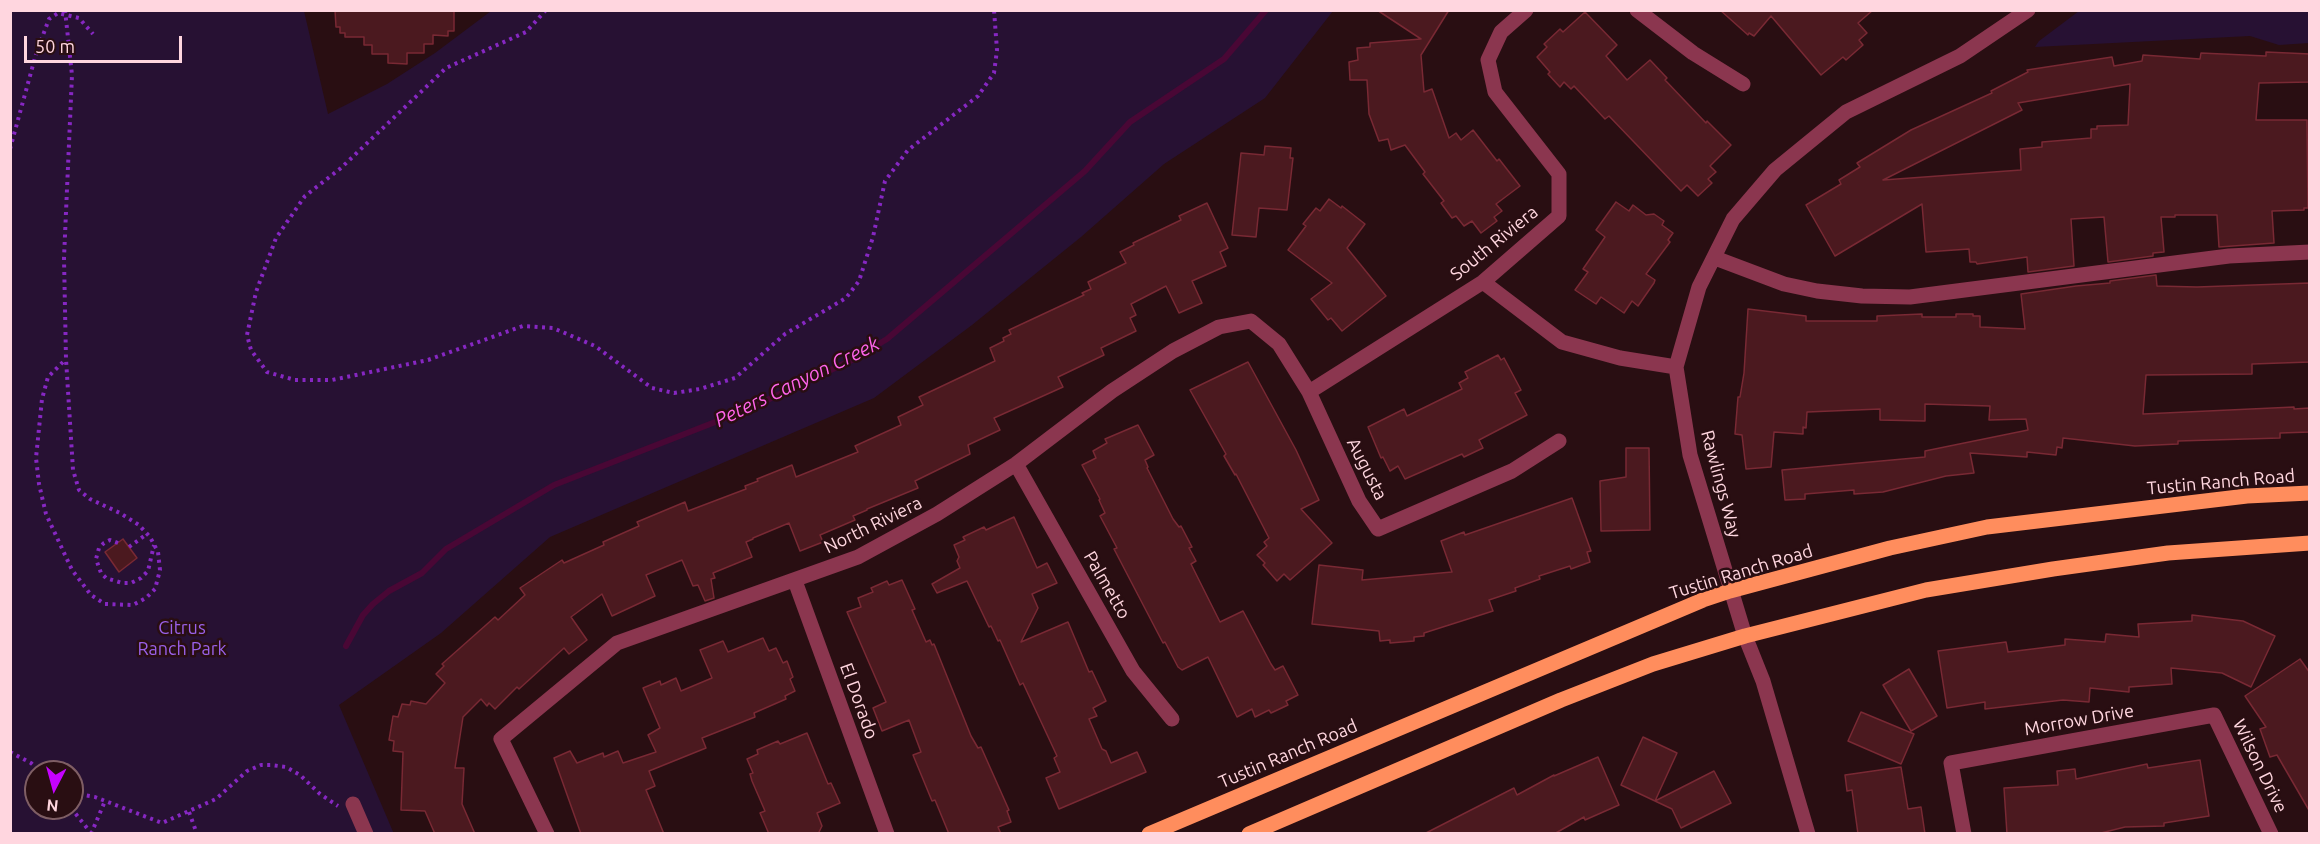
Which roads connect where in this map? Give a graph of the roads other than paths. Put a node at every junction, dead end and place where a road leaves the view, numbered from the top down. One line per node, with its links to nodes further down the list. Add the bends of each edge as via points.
1 (1526, 10): 7 (street, South Riviera, via 1501,32 1488,60 1495,92 1559,174 1559,216)
2 (1637, 10): 4 (street, via 1693,53)
3 (2028, 10): 6 (street, Rawlings Way, via 1960,56 1846,112 1775,170 1733,219)
4 (1743, 84)
5 (2310, 252): 6 (street, via 2229,256 1910,297 1817,291 1784,284)
6 (1715, 258): 9 (street, Rawlings Way, via 1699,287)
7 (1483, 282): 9 (street, via 1562,342 1620,358); 10 (street, South Riviera)
8 (1251, 321): 10 (street, Augusta, via 1279,344); 12 (street, North Riviera, via 1219,327 1173,351)
9 (1676, 366): 16 (street, Rawlings Way, via 1690,455)
10 (1309, 392): 11 (street, Augusta, via 1359,501 1378,529 1512,471)
11 (1559, 441)
12 (1016, 464): 15 (street, North Riviera, via 938,514 858,558); 19 (street, Palmetto, via 1133,671)
13 (2310, 493): 16 (main road, Tustin Ranch Road, via 2247,496 1987,527 1890,548)
14 (2310, 543): 17 (main road, via 2168,553 2053,569 1926,590)
15 (795, 581): 23 (street, North Riviera, via 617,644 501,739); 24 (street, El Dorado)
16 (1730, 591): 17 (street, Rawlings Way); 25 (main road, Tustin Ranch Road)
17 (1745, 636): 21 (street, Rawlings Way, via 1762,675); 26 (main road, via 1653,664 1561,700)
18 (2214, 715): 27 (street, Morrow Drive, via 1951,763); 28 (street, Wilson Drive)
19 (1172, 719)
20 (353, 804): 22 (street)
21 (1803, 832)
22 (366, 834)
23 (547, 834)
24 (887, 834)
25 (1149, 834)
26 (1249, 834)
27 (1964, 834)
28 (2271, 834)

